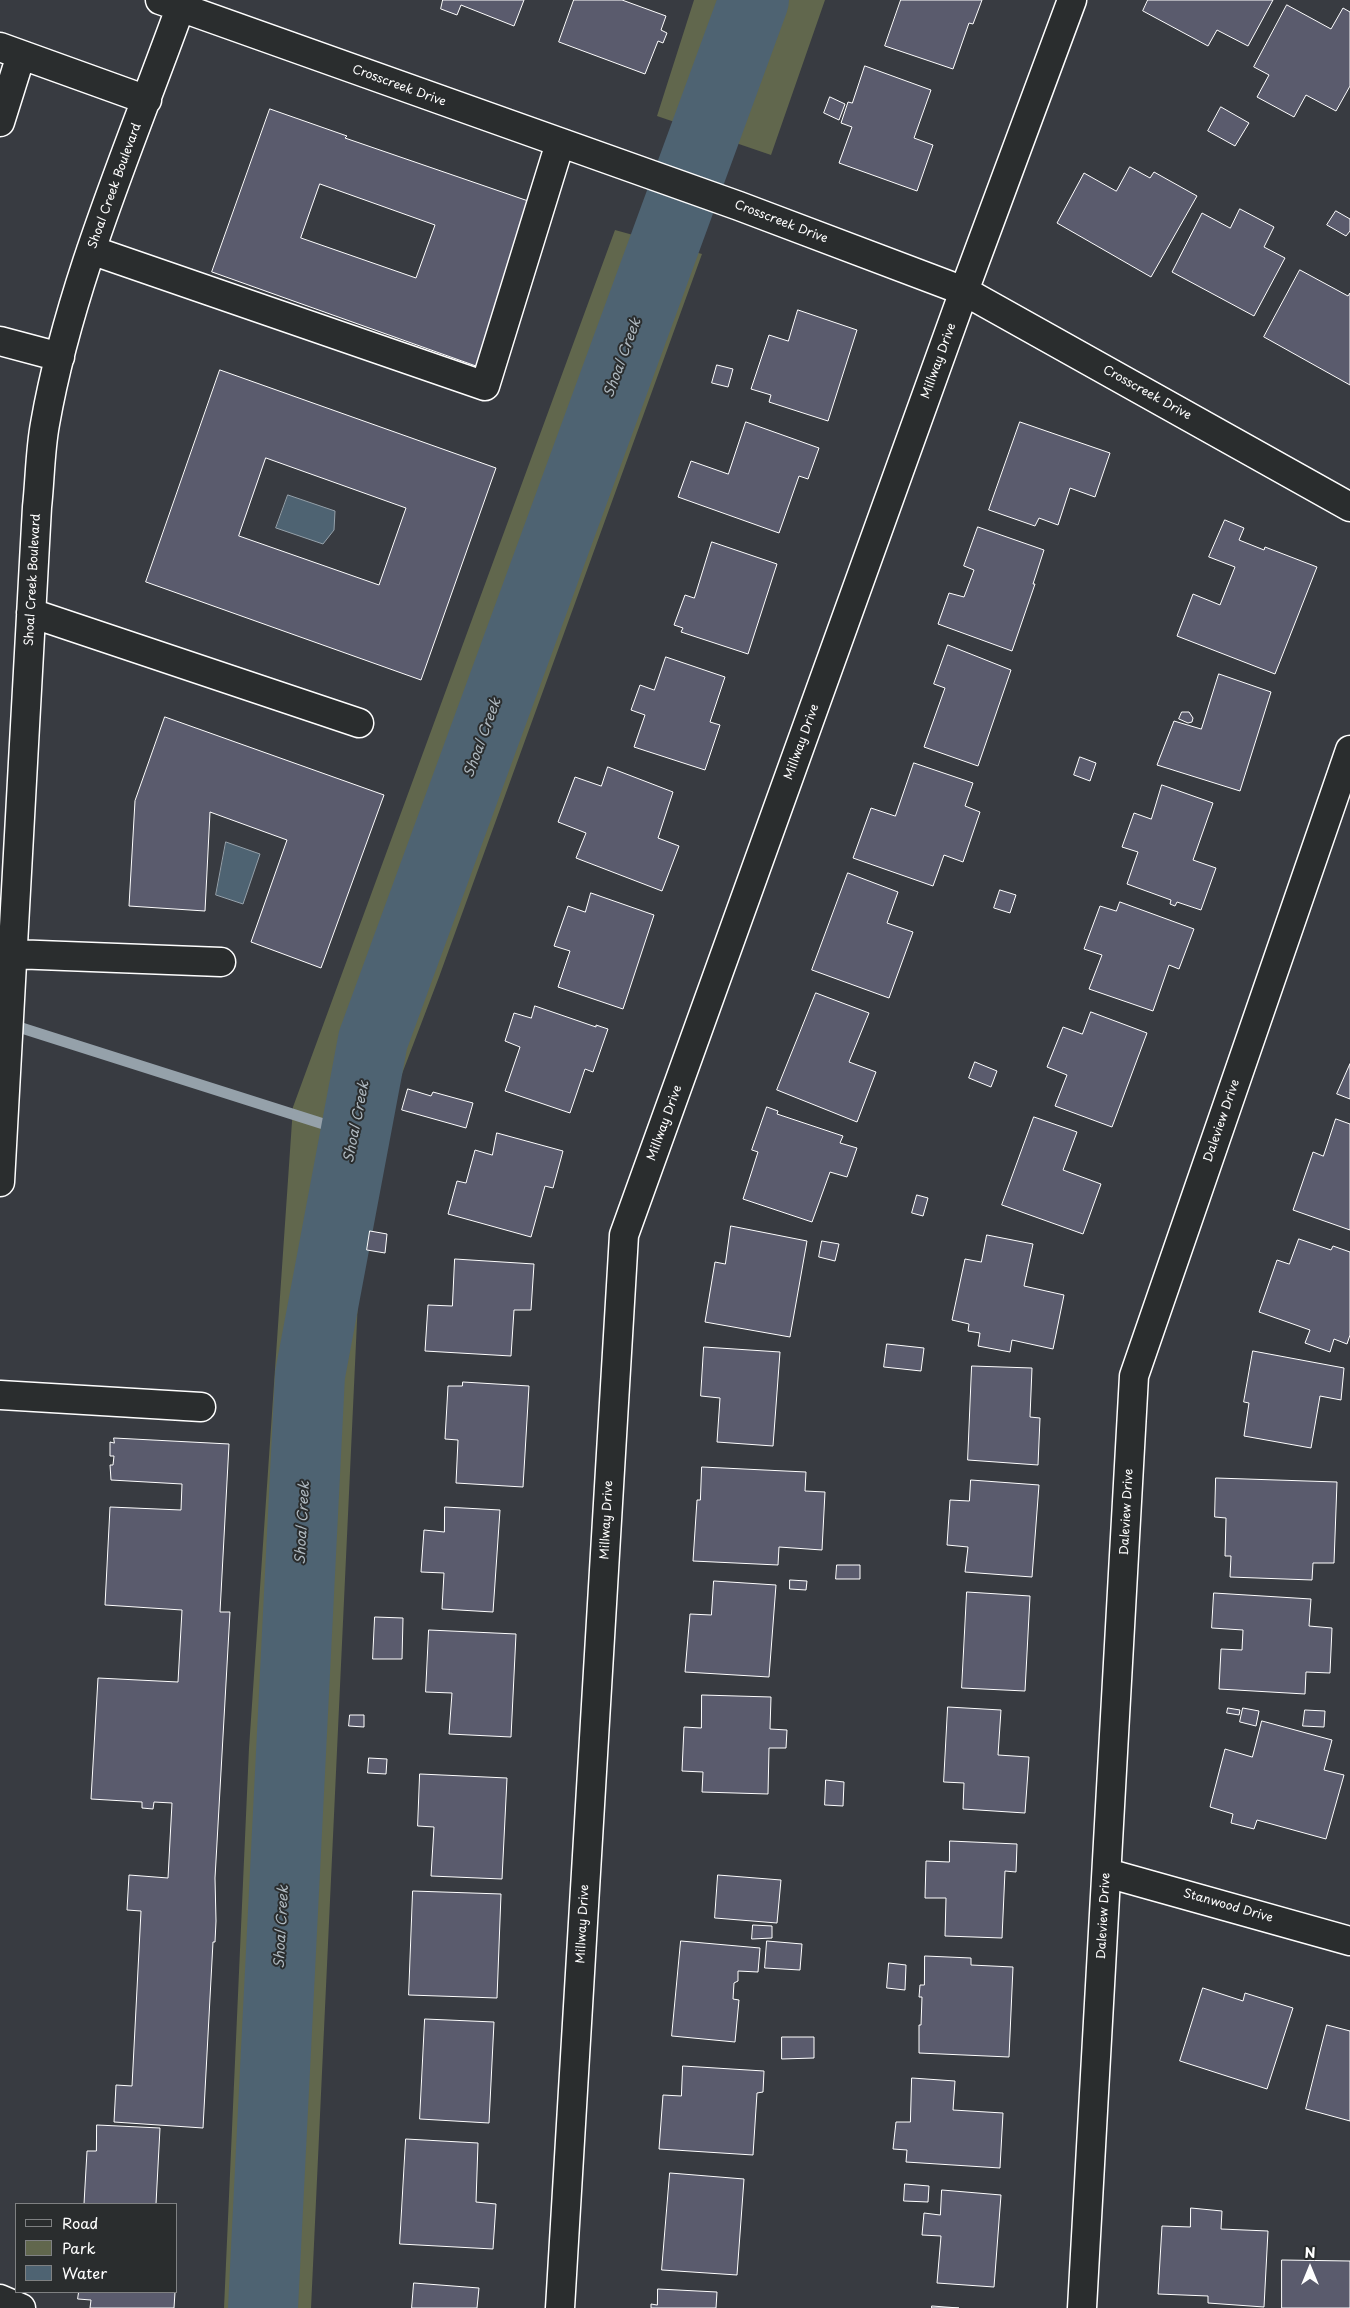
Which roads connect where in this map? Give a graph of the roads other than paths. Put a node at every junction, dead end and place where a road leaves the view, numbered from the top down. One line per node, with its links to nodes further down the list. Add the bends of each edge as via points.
1 (1072, 0): 8 (street, Millway Drive)
2 (174, 3): 4 (street, Shoal Creek Boulevard); 6 (street, Crosscreek Drive)
3 (11, 51): 4 (street); 5 (street)
4 (147, 100): 7 (street, Shoal Creek Boulevard)
5 (0, 122)
6 (560, 143): 7 (street, via 484,386); 8 (street, Crosscreek Drive)
7 (91, 250): 10 (street, Shoal Creek Boulevard)
8 (964, 291): 11 (street, Crosscreek Drive); 24 (street, Millway Drive, via 624,1235)
9 (0, 341): 10 (street)
10 (60, 357): 12 (street, Shoal Creek Boulevard, via 45,425)
11 (1350, 507)
12 (31, 613): 13 (street); 15 (street, Shoal Creek Boulevard)
13 (359, 723)
14 (1350, 750): 20 (street, Daleview Drive, via 1134,1376)
15 (7, 952): 16 (street); 17 (street, Shoal Creek Boulevard)
16 (221, 962)
17 (0, 1182)
18 (0, 1395): 19 (street)
19 (201, 1407)
20 (1107, 1872): 21 (street, Stanwood Drive); 25 (street, Daleview Drive)
21 (1350, 1941)
22 (0, 2299): 23 (street)
23 (21, 2308)
24 (560, 2308)
25 (1082, 2308)

